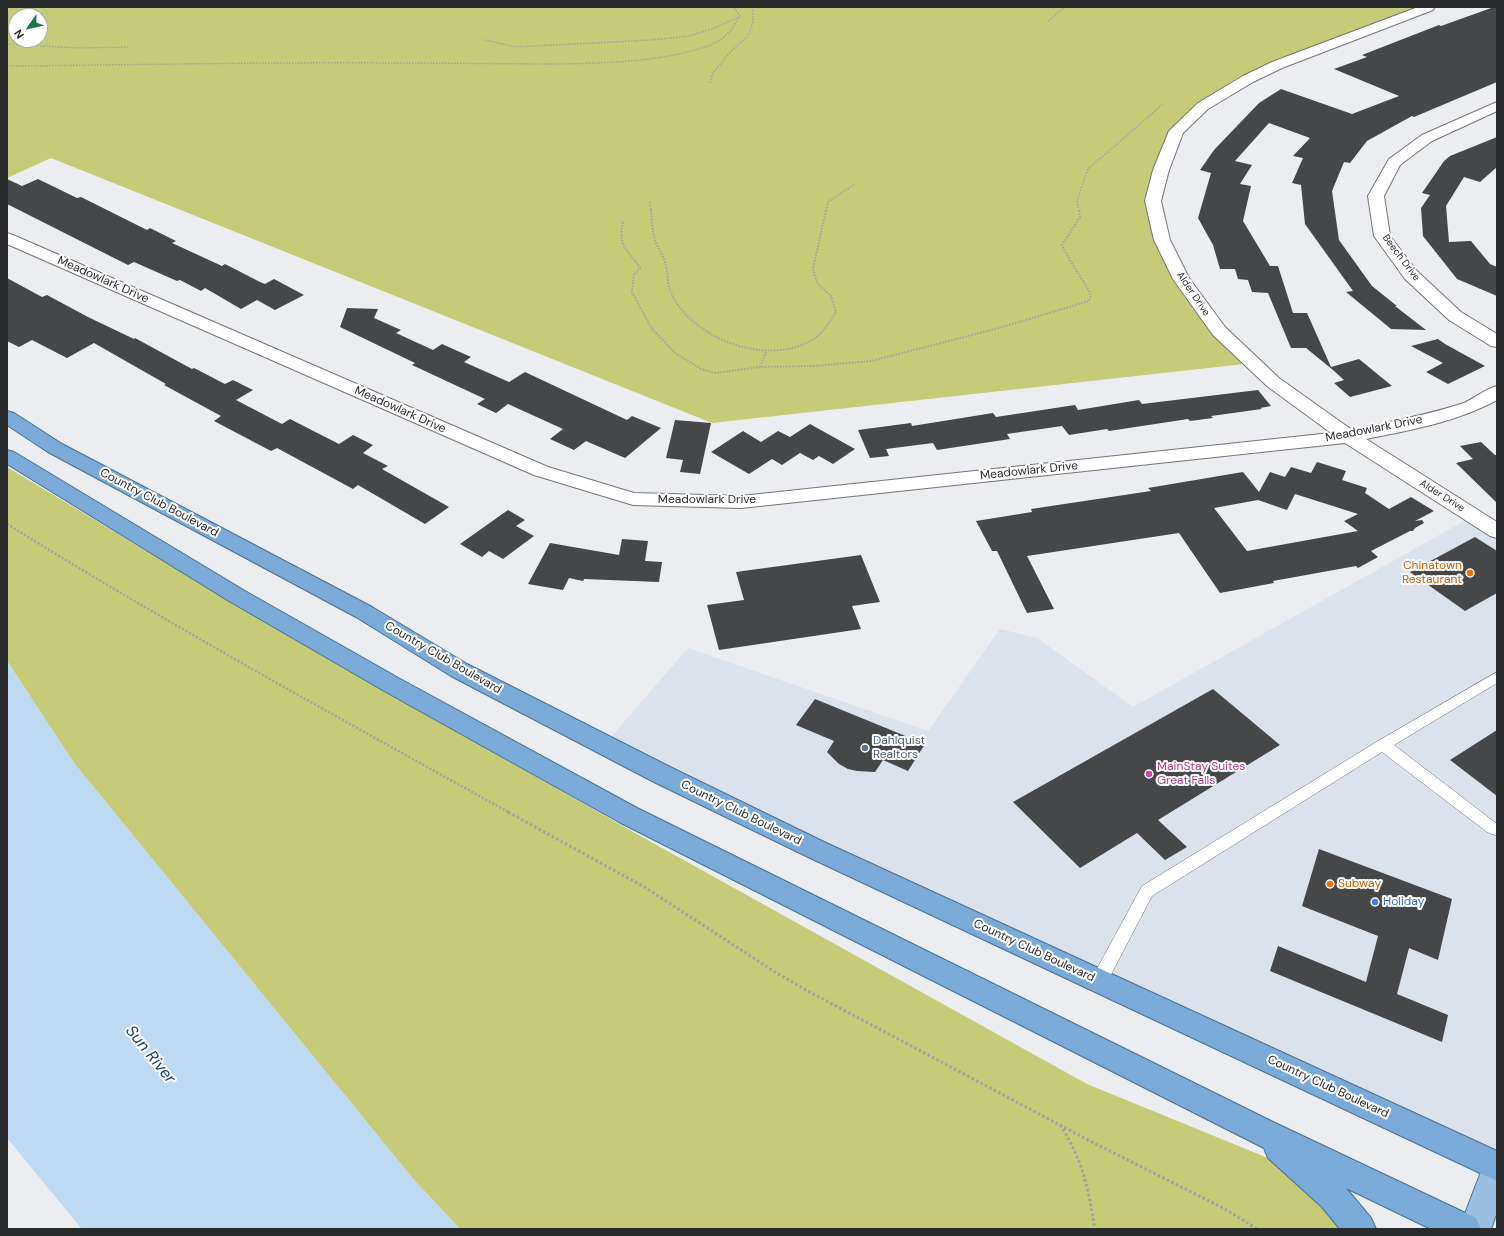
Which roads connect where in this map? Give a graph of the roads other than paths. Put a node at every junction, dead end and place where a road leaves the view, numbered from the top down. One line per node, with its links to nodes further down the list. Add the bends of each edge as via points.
1 (1429, 7): 7 (street, Alder Drive, via 1277,65 1203,106 1176,131 1161,170 1153,201 1162,240 1181,279 1219,331 1273,382)
2 (1497, 106): 4 (street, Beech Drive, via 1427,138 1394,162 1376,196 1382,236 1411,274 1455,316)
3 (7, 238): 7 (street, Meadowlark Drive, via 541,471 633,500 741,502)
4 (1497, 342)
5 (1497, 392): 7 (street, Meadowlark Drive, via 1472,406 1414,423)
6 (7, 417): 13 (highway, Country Club Boulevard, via 55,448 364,612 459,670 663,775 815,849)
7 (1348, 437): 9 (street, Alder Drive)
8 (7, 456): 14 (highway, via 244,600 628,815)
9 (1497, 531)
10 (1497, 677): 11 (lane)
11 (1383, 745): 12 (lane); 13 (lane, via 1147,891)
12 (1497, 830)
13 (1099, 981): 15 (highway, Country Club Boulevard)
14 (1262, 1132): 16 (highway, via 1333,1196); 17 (highway)
15 (1497, 1168): 18 (main road)
16 (1360, 1229)
17 (1465, 1229)
18 (1476, 1229)

